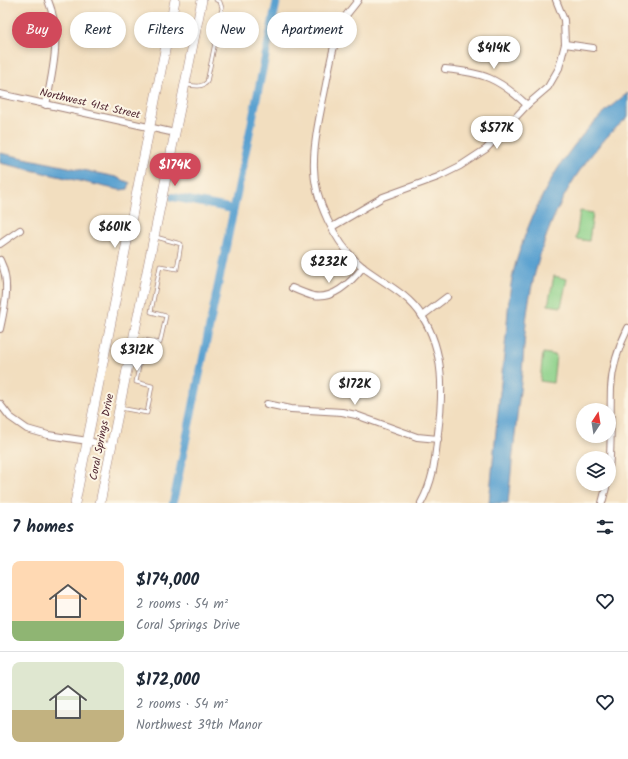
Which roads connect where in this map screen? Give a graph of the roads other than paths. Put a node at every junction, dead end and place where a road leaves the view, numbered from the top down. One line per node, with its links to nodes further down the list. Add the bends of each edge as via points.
1 (48, 0): 13 (street, via 56,33 55,57)
2 (175, 0): 14 (main road, Coral Springs Drive)
3 (202, 0): 10 (main road, Coral Springs Drive)
4 (216, 0): 10 (lane, via 222,8 207,82 198,86)
5 (358, 0): 16 (street, via 346,16 337,40 315,139 313,163 317,189)
6 (556, 0): 7 (street, via 564,20)
7 (565, 44): 8 (street); 12 (street, via 559,68 548,87)
8 (593, 48)
9 (445, 69): 12 (street, via 497,80)
10 (185, 85): 15 (main road, Coral Springs Drive)
11 (0, 94): 13 (street, Northwest 41st Street)
12 (527, 104): 16 (street, via 486,149 460,166 383,197)
13 (46, 105): 14 (street, Northwest 41st Street)
14 (150, 128): 15 (street, Northwest 41st Street); 33 (main road, Coral Springs Drive)
15 (175, 133): 18 (main road, Coral Springs Drive)
16 (332, 227): 21 (street, via 342,245)
17 (20, 230): 19 (street)
18 (154, 237): 27 (main road, Coral Springs Drive); 28 (lane, via 181,244 177,269 160,266 151,312 166,316 160,343)
19 (0, 244)
20 (0, 260): 26 (street, via 7,284 6,304)
21 (363, 268): 22 (street, via 340,290 328,294 315,296); 24 (street, via 406,298)
22 (292, 288)
23 (447, 297): 24 (street)
24 (422, 316): 32 (street, via 435,343 441,369 443,396)
25 (628, 328): 35 (street, via 615,362 611,386)
26 (0, 329)
27 (133, 338): 28 (lane); 31 (main road, Coral Springs Drive)
28 (144, 340): 31 (lane, via 136,382 152,386 147,413)
29 (0, 404): 33 (street, via 10,417 27,429)
30 (266, 404): 32 (street, via 291,409 342,412 417,437)
31 (120, 408): 34 (main road, Coral Springs Drive)
32 (438, 439): 39 (street, via 436,464)
33 (88, 441): 34 (street); 37 (main road, Coral Springs Drive)
34 (112, 447): 38 (main road, Coral Springs Drive)
35 (612, 451)
36 (605, 491): 40 (street)
37 (75, 503)
38 (100, 503)
39 (421, 503)
40 (602, 503)

